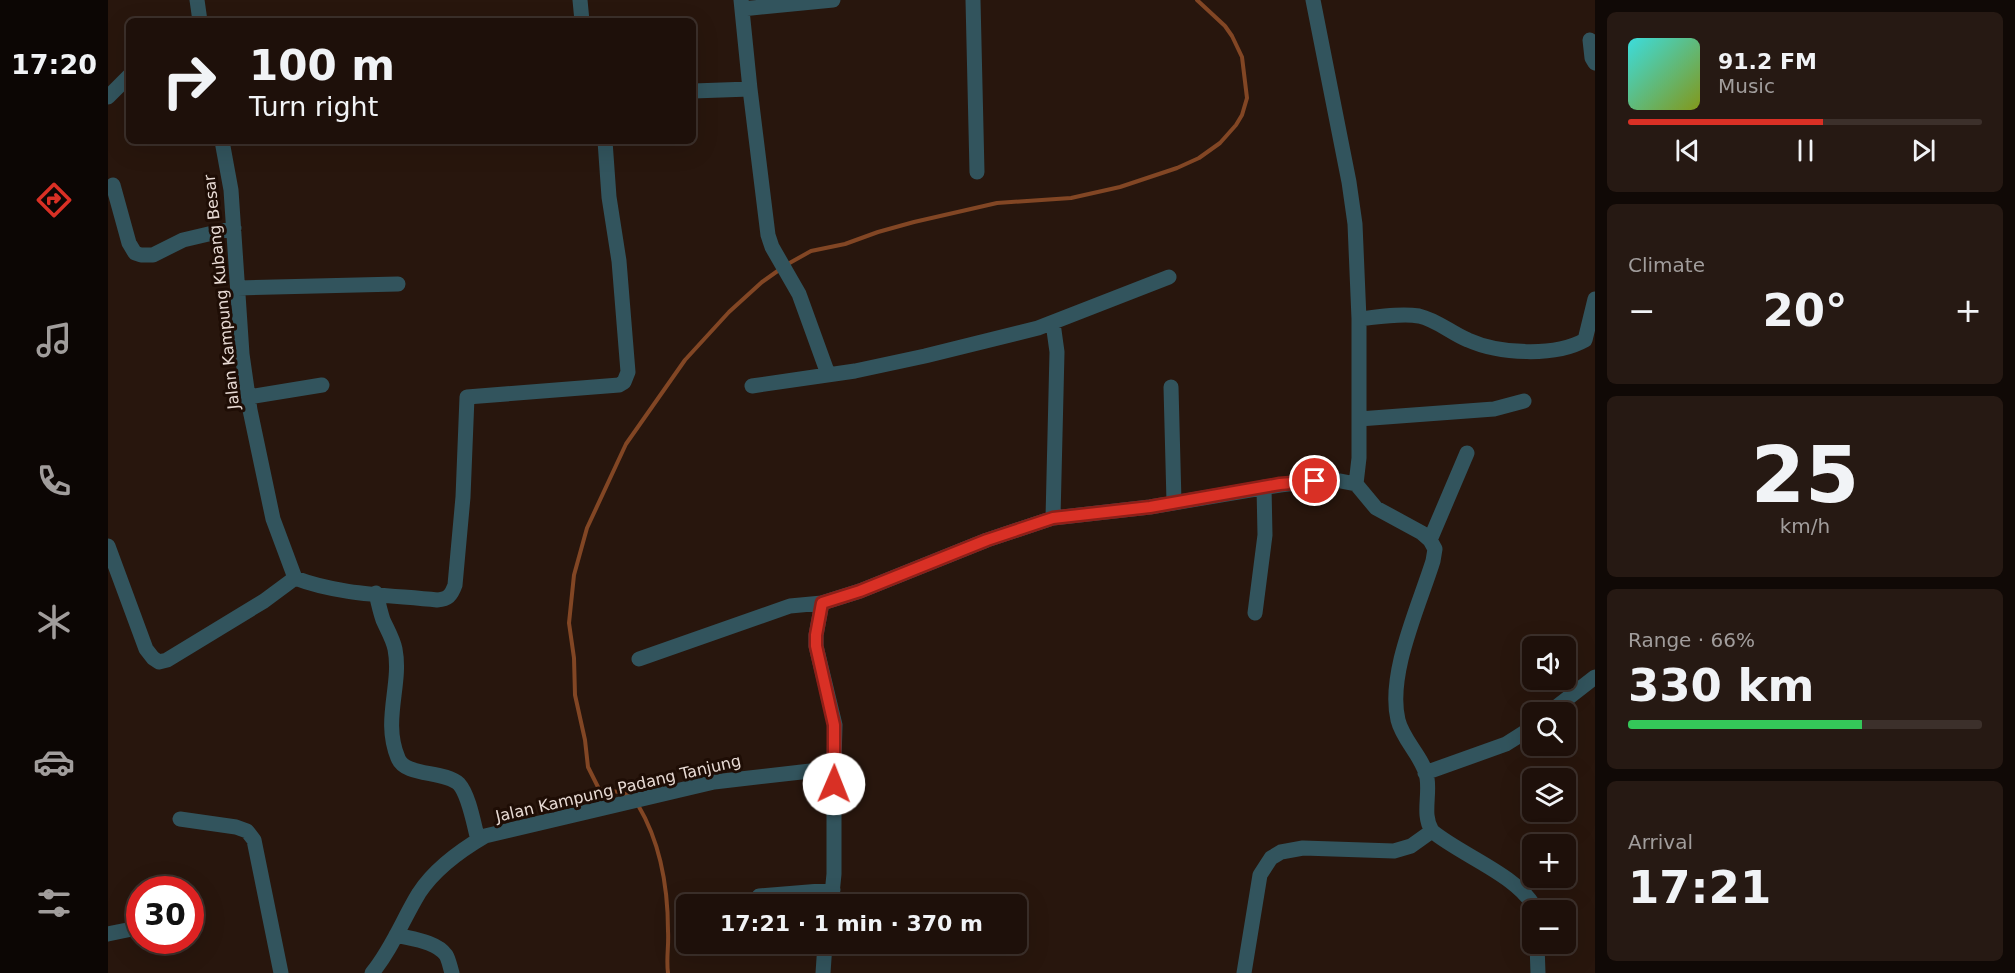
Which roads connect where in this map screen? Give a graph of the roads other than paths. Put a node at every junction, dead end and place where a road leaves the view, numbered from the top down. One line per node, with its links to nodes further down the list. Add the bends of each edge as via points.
1 (197, 0): 7 (street)
2 (580, 0): 8 (street)
3 (833, 0): 6 (street)
4 (974, 0): 17 (street)
5 (1313, 0): 24 (street, via 1353,202)
6 (742, 5): 12 (street)
7 (200, 18)
8 (582, 18)
9 (1590, 40): 10 (street)
10 (1595, 63)
11 (126, 79): 14 (street)
12 (750, 89): 13 (street); 26 (street, via 768,235 799,294)
13 (696, 91)
14 (108, 97)
15 (223, 144): 19 (street, Jalan Kampung Kubang Besar)
16 (604, 144): 43 (street, via 619,261 627,377 619,385 467,397 463,497 452,594 437,600)
17 (977, 172)
18 (112, 185): 19 (street, via 135,253 153,255 183,240)
19 (234, 228): 22 (street, Jalan Kampung Kubang Besar)
20 (1169, 277): 25 (street)
21 (398, 284): 22 (street)
22 (238, 288): 30 (street, Jalan Kampung Kubang Besar)
23 (1595, 299): 24 (street, via 1585,340 1556,349 1508,350 1477,344 1421,316)
24 (1359, 319): 32 (street)
25 (1053, 323): 26 (street, via 925,356); 39 (street, via 1057,352)
26 (828, 374): 28 (street)
27 (322, 385): 30 (street)
28 (752, 386)
29 (1171, 387): 38 (street)
30 (248, 397): 42 (street, Jalan Kampung Kubang Besar, via 273,519)
31 (1524, 400): 32 (street, via 1494,409)
32 (1359, 419): 33 (street)
33 (1359, 453): 35 (street, via 1351,465); 36 (street)
34 (1467, 453): 40 (street)
35 (1330, 479): 36 (street); 37 (street)
36 (1356, 484): 40 (street, via 1376,508)
37 (1264, 487): 38 (street); 45 (street, via 1265,535)
38 (1174, 502): 39 (street)
39 (1053, 518): 44 (street)
40 (1430, 540): 51 (street, via 1435,549 1433,561 1400,663 1395,693 1402,732)
41 (108, 546): 42 (street, via 146,649 159,662)
42 (295, 578): 43 (street, via 325,587)
43 (376, 593): 54 (street, via 395,649 390,725 398,761 407,768 458,784)
44 (822, 603): 46 (street, via 790,606); 50 (street, via 816,646 834,725)
45 (1255, 613)
46 (639, 659)
47 (1595, 677): 48 (street)
48 (1564, 702)
49 (1522, 734): 51 (street, via 1506,744)
50 (834, 762): 54 (street, Jalan Kampung Padang Tanjung, via 819,770 714,782); 55 (street)
51 (1425, 773): 53 (street, via 1427,822)
52 (180, 819): 62 (street, via 236,826 254,840)
53 (1432, 831): 56 (street, via 1511,883); 66 (street, via 1410,846 1394,851 1303,848 1271,858 1260,875)
54 (478, 840): 59 (street, Jalan Kampung Padang Tanjung, via 432,877)
55 (832, 894)
56 (1530, 900)
57 (126, 930): 58 (street)
58 (108, 934)
59 (396, 935): 63 (street, Jalan Kampung Padang Tanjung); 64 (street, via 442,950)
60 (824, 954): 65 (street)
61 (1537, 954): 67 (street)
62 (281, 973)
63 (372, 973)
64 (452, 973)
65 (823, 973)
66 (1244, 973)
67 (1538, 973)

